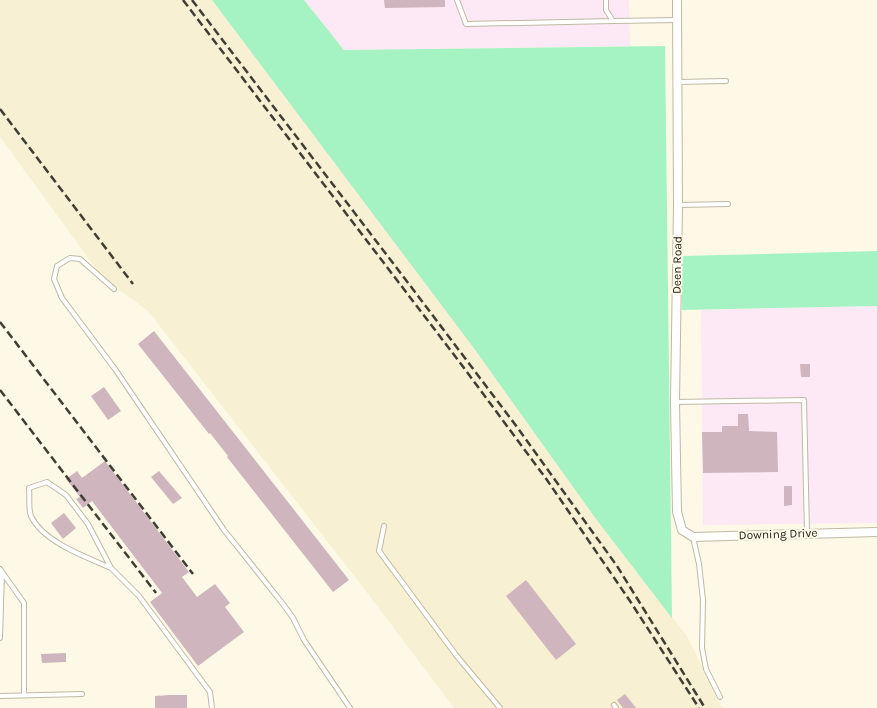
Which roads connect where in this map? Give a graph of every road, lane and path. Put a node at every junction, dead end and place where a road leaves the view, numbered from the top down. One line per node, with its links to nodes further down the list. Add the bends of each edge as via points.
1 (456, 0): 5 (lane, via 466,24)
2 (606, 0): 5 (lane, via 606,10)
3 (677, 0): 4 (street, Deen Road)
4 (677, 20): 5 (lane); 7 (street, Deen Road)
5 (613, 21)
6 (726, 80): 7 (lane)
7 (678, 82): 9 (street, Deen Road)
8 (728, 204): 9 (lane)
9 (678, 205): 11 (street, Deen Road)
10 (114, 289): 24 (lane, via 80,259 70,258 57,266 54,278 62,298 115,369 224,530 283,604)
11 (675, 402): 14 (lane, via 804,400); 15 (street, Deen Road, via 676,512 682,530)
12 (384, 526): 25 (lane, via 379,551 456,655)
13 (877, 532): 14 (street, Downing Drive)
14 (807, 534): 15 (street, Downing Drive)
15 (693, 537): 22 (lane, via 699,564 702,600 702,648 706,670)
16 (111, 568): 16 (lane, via 68,548 42,532 31,515 30,488 47,482 66,495 88,524); 23 (lane, via 139,596 206,686 210,692)
17 (1, 570): 18 (lane); 20 (lane, via 24,603)
18 (0, 638)
19 (82, 694): 20 (lane)
20 (24, 695): 21 (lane)
21 (0, 696)
22 (720, 697)
23 (212, 708)
24 (350, 708)
25 (500, 708)

